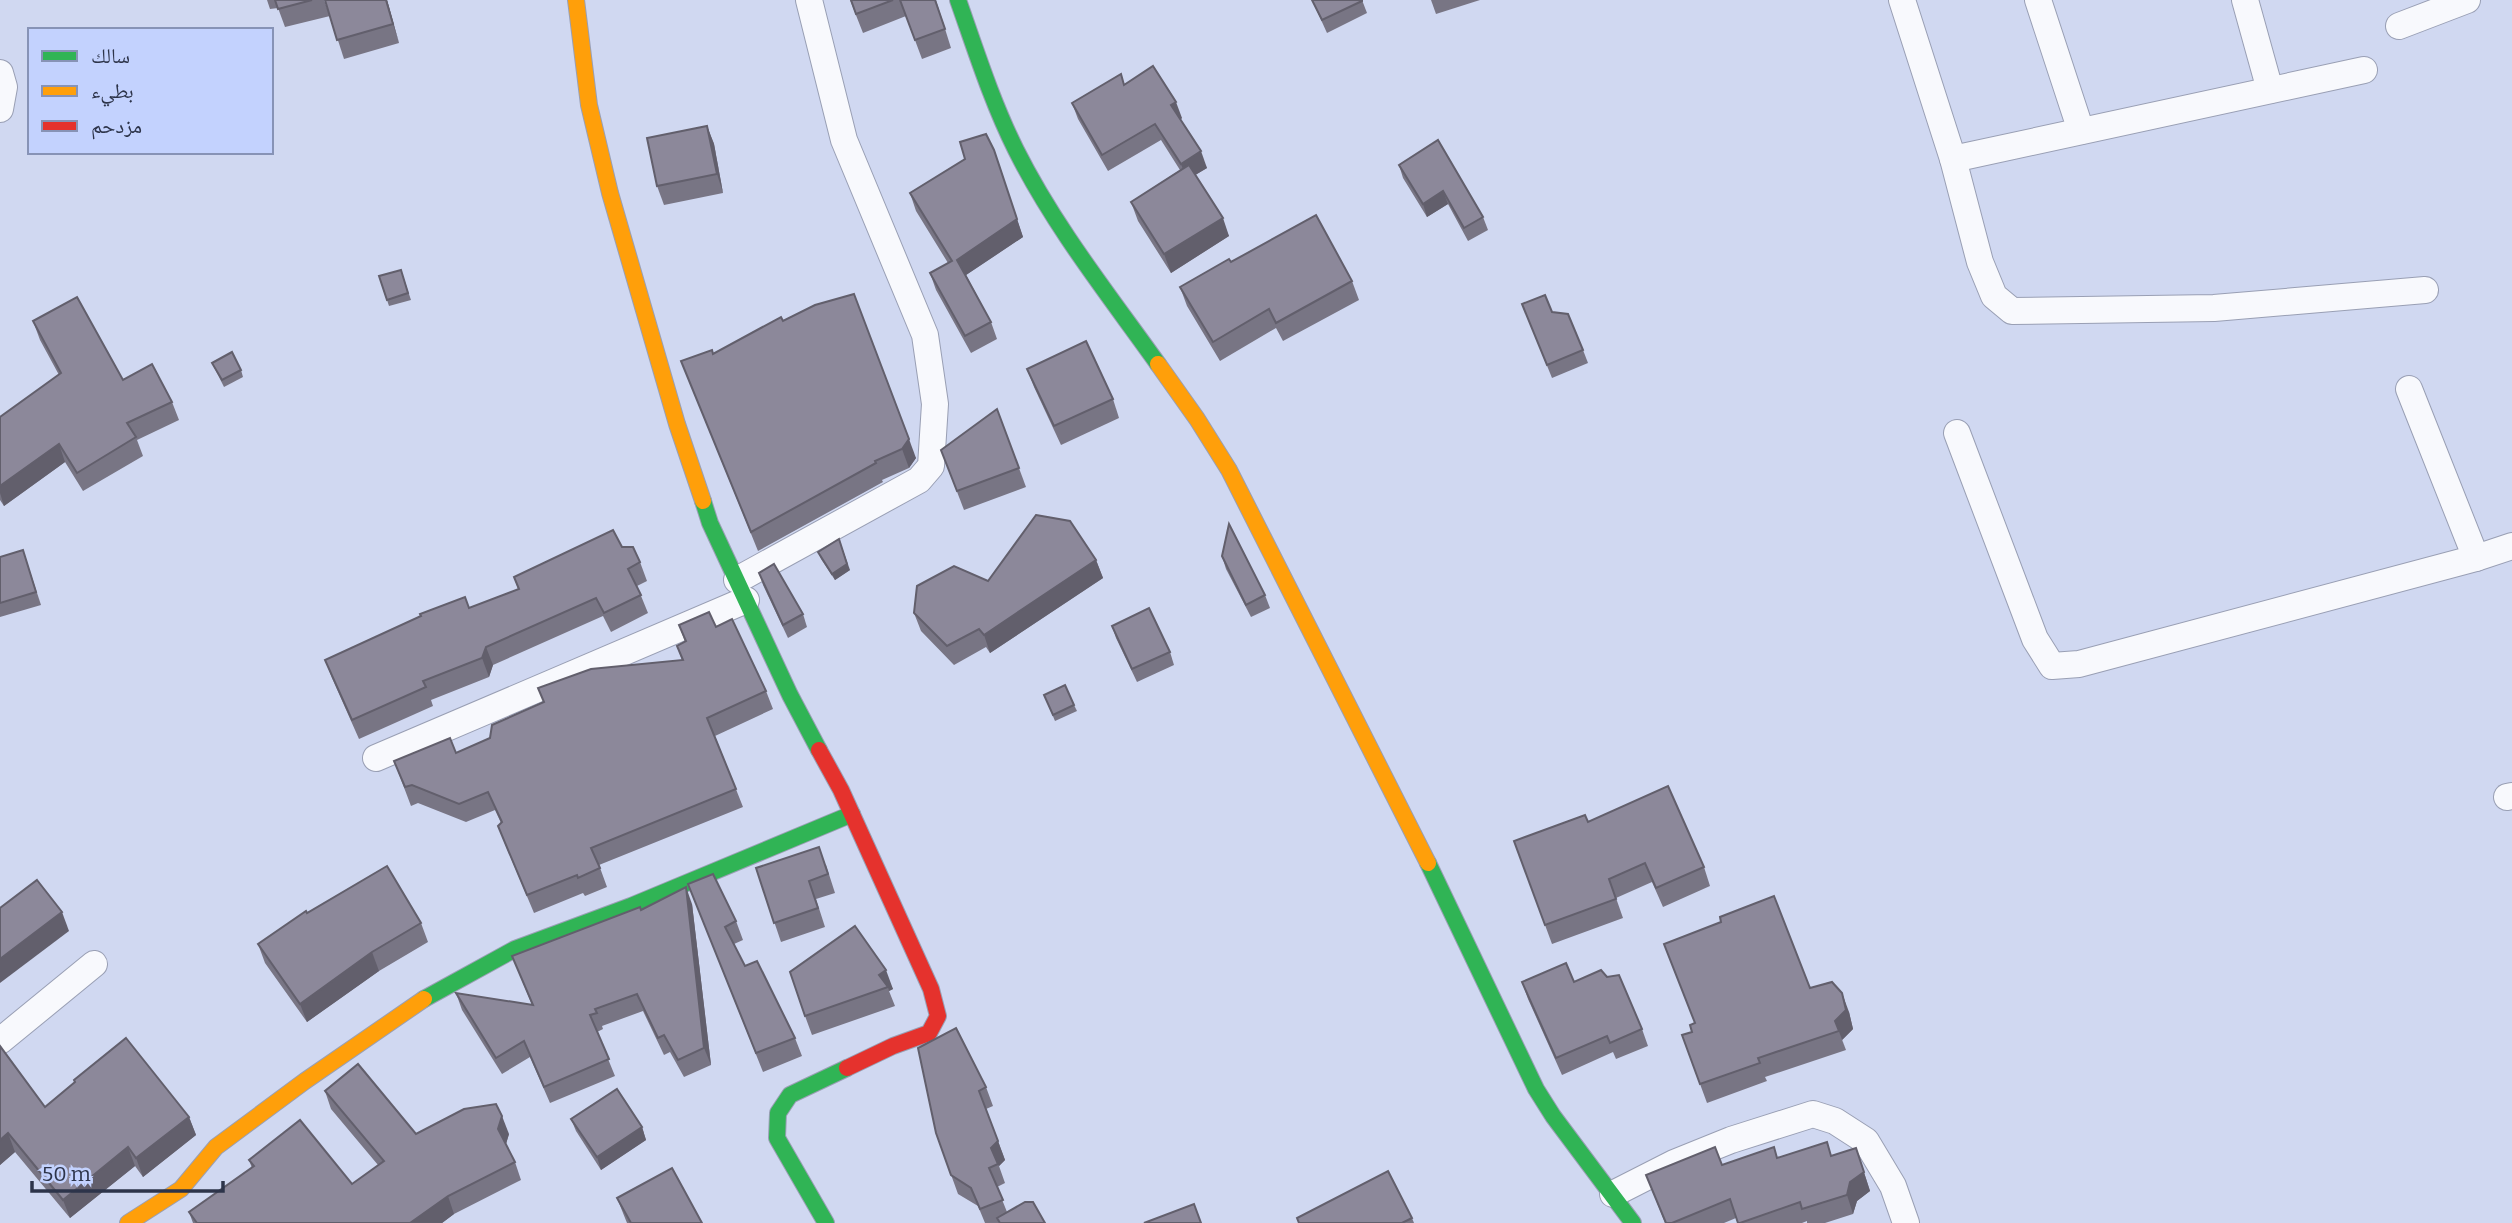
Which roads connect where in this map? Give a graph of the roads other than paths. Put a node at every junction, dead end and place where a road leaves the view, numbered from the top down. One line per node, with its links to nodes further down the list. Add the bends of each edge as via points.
1 (576, 0): 20 (street, via 589,105 610,193 677,424 710,523)
2 (809, 0): 20 (street, via 844,140 925,335 936,404 931,466 919,480)
3 (958, 0): 25 (street, via 993,104 1017,152 1063,230 1228,470 1356,717 1536,1089)
4 (1902, 0): 14 (street)
5 (2038, 0): 13 (street)
6 (2245, 0): 11 (street)
7 (2467, 0): 8 (street)
8 (2399, 26)
9 (2364, 70): 11 (street)
10 (0, 73): 12 (street, via 4,87)
11 (2270, 90): 13 (street)
12 (0, 109)
13 (2081, 131): 14 (street)
14 (1953, 159): 15 (street, via 1980,261 1994,296 2012,311 2214,308)
15 (2425, 290)
16 (2409, 389): 19 (street)
17 (1957, 433): 19 (street, via 2035,639 2052,666 2079,664)
18 (2512, 546): 19 (street)
19 (2476, 558)
20 (741, 590): 21 (street); 22 (street)
21 (376, 758)
22 (852, 814): 26 (street, via 515,949 422,1000 216,1147 181,1189); 27 (street, via 931,989 938,1016 929,1033 790,1095 778,1113 777,1138)
23 (94, 964): 24 (street)
24 (0, 1041)
25 (1613, 1194): 28 (street); 29 (street, via 1731,1140 1813,1114 1835,1121 1866,1141 1894,1186)
26 (128, 1223)
27 (826, 1223)
28 (1633, 1223)
29 (1906, 1223)

